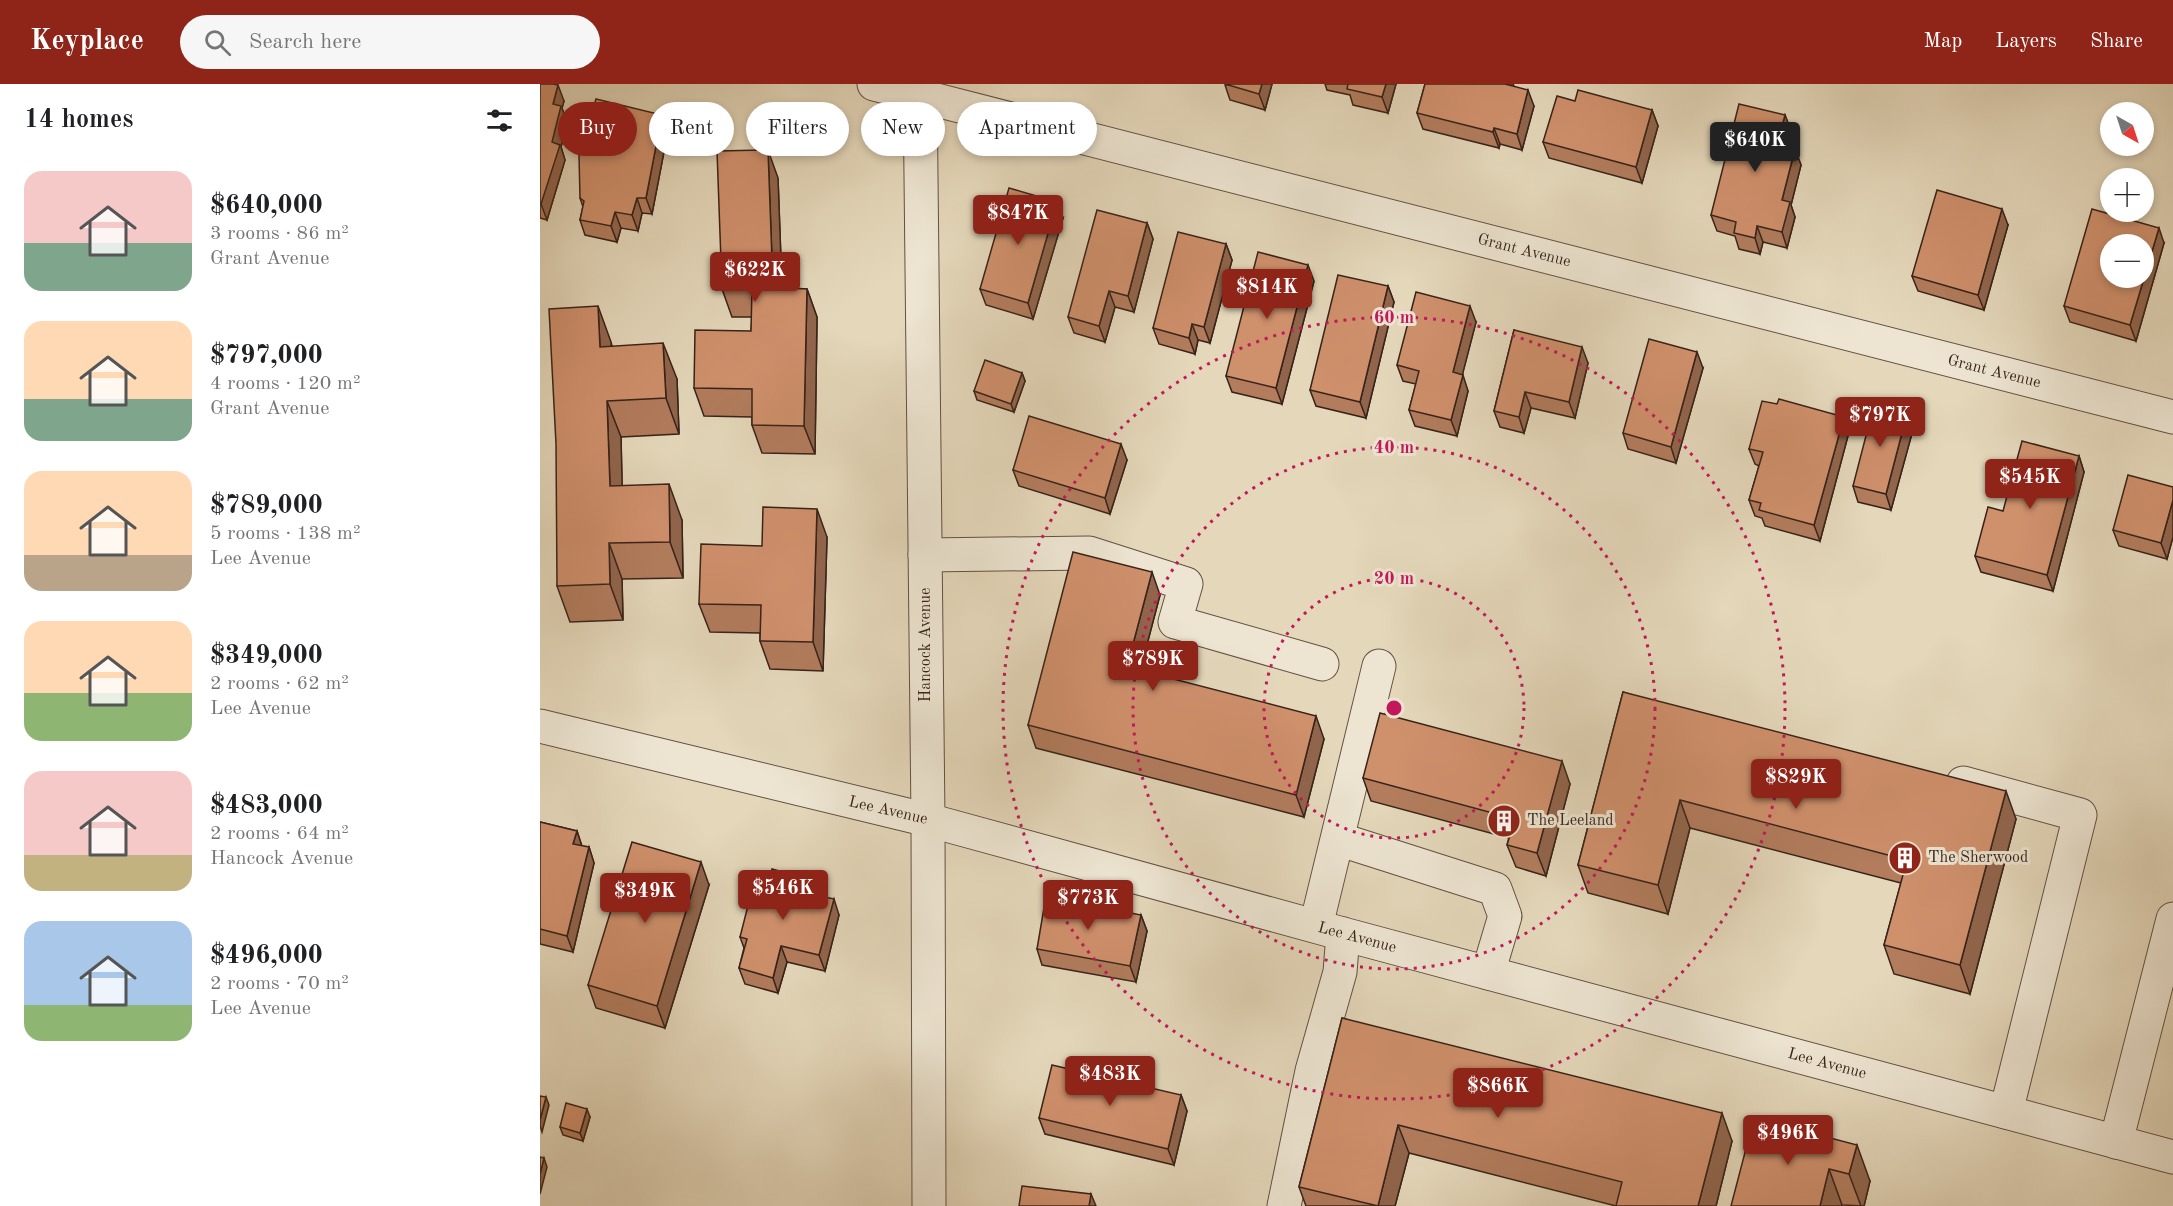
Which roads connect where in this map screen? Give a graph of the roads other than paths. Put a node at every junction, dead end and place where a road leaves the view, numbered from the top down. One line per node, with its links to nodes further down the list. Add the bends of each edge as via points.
1 (874, 84): 2 (street, Grant Avenue)
2 (920, 90): 3 (street, Grant Avenue); 4 (street, Hancock Avenue)
3 (2173, 417)
4 (925, 555): 5 (street, via 1089,553 1186,584 1175,622); 9 (street, Hancock Avenue)
5 (1322, 664)
6 (1379, 666): 10 (street)
7 (540, 726): 9 (street, Lee Avenue)
8 (1929, 774): 14 (street, via 2080,815)
9 (928, 820): 12 (street, Lee Avenue); 17 (street, Hancock Avenue)
10 (1338, 838): 12 (street); 13 (street, via 1495,889 1505,916)
11 (2173, 920): 15 (street)
12 (1330, 930): 13 (street, Lee Avenue); 18 (street, via 1340,972 1312,1071)
13 (1488, 973): 14 (street, Lee Avenue)
14 (2006, 1112): 15 (street, Lee Avenue)
15 (2116, 1142): 16 (street, Lee Avenue)
16 (2173, 1157)
17 (929, 1206)
18 (1284, 1206)

